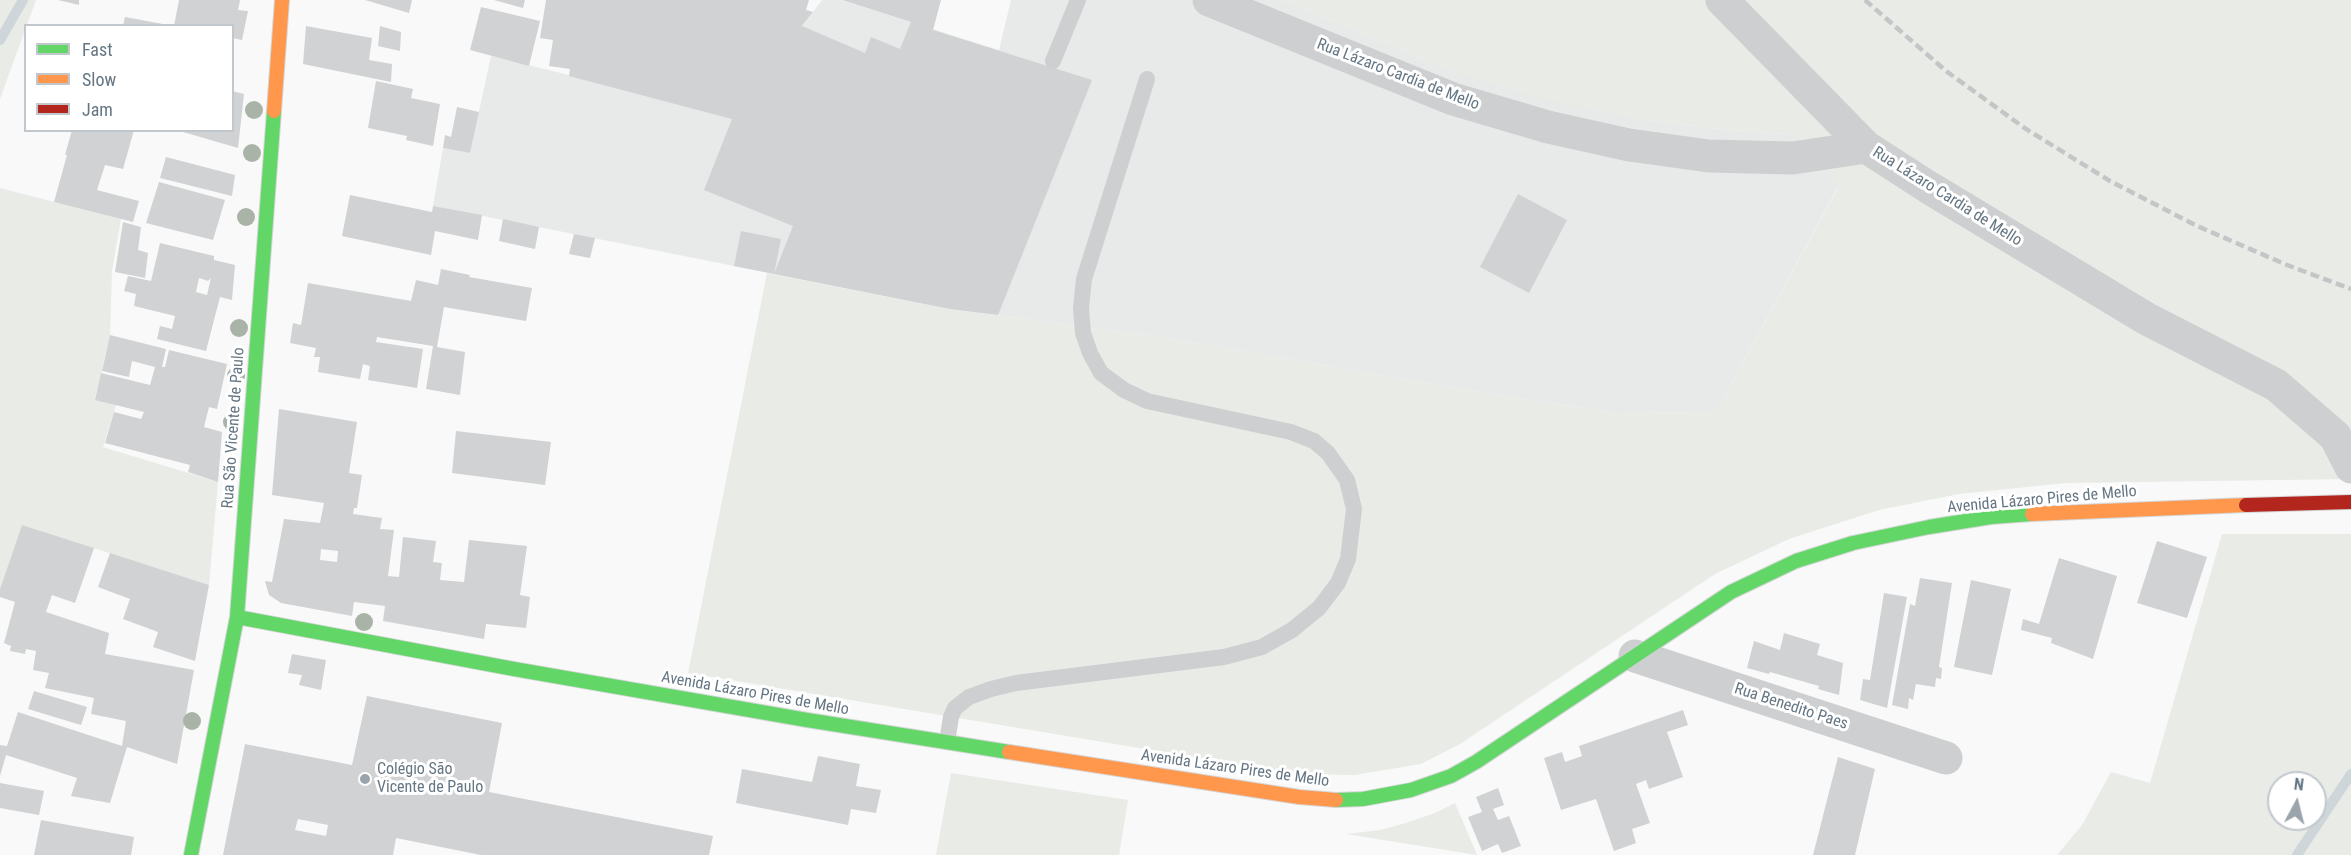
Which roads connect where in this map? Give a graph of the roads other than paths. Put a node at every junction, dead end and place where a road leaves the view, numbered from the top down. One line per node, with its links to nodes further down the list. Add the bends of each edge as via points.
1 (282, 0): 10 (street, Rua São Vicente de Paulo)
2 (1078, 0): 5 (lane)
3 (1209, 0): 7 (street, Rua Lázaro Cardia de Mello, via 1453,99 1548,127 1629,145 1708,156 1793,158)
4 (1722, 0): 7 (street)
5 (1053, 61)
6 (1147, 79): 12 (lane, via 1084,279 1083,333 1090,353 1101,373 1147,401 1291,432 1314,441 1347,480 1354,509 1348,559 1338,583 1319,608 1262,647 1224,657 991,689 969,697 955,708)
7 (1866, 147): 8 (street, Rua Lázaro Cardia de Mello, via 2147,319 2276,385 2335,436)
8 (2351, 467)
9 (2351, 502): 11 (street, Avenida Lázaro Pires de Mello, via 2067,511 1918,529 1796,561 1731,592)
10 (237, 617): 12 (street, Avenida Lázaro Pires de Mello, via 526,671); 14 (street, Rua São Vicente de Paulo)
11 (1635, 656): 12 (street, Avenida Lázaro Pires de Mello, via 1451,776 1411,790 1362,799 1299,797); 13 (street, Rua Benedito Paes)
12 (947, 742)
13 (1946, 758)
14 (191, 855)

